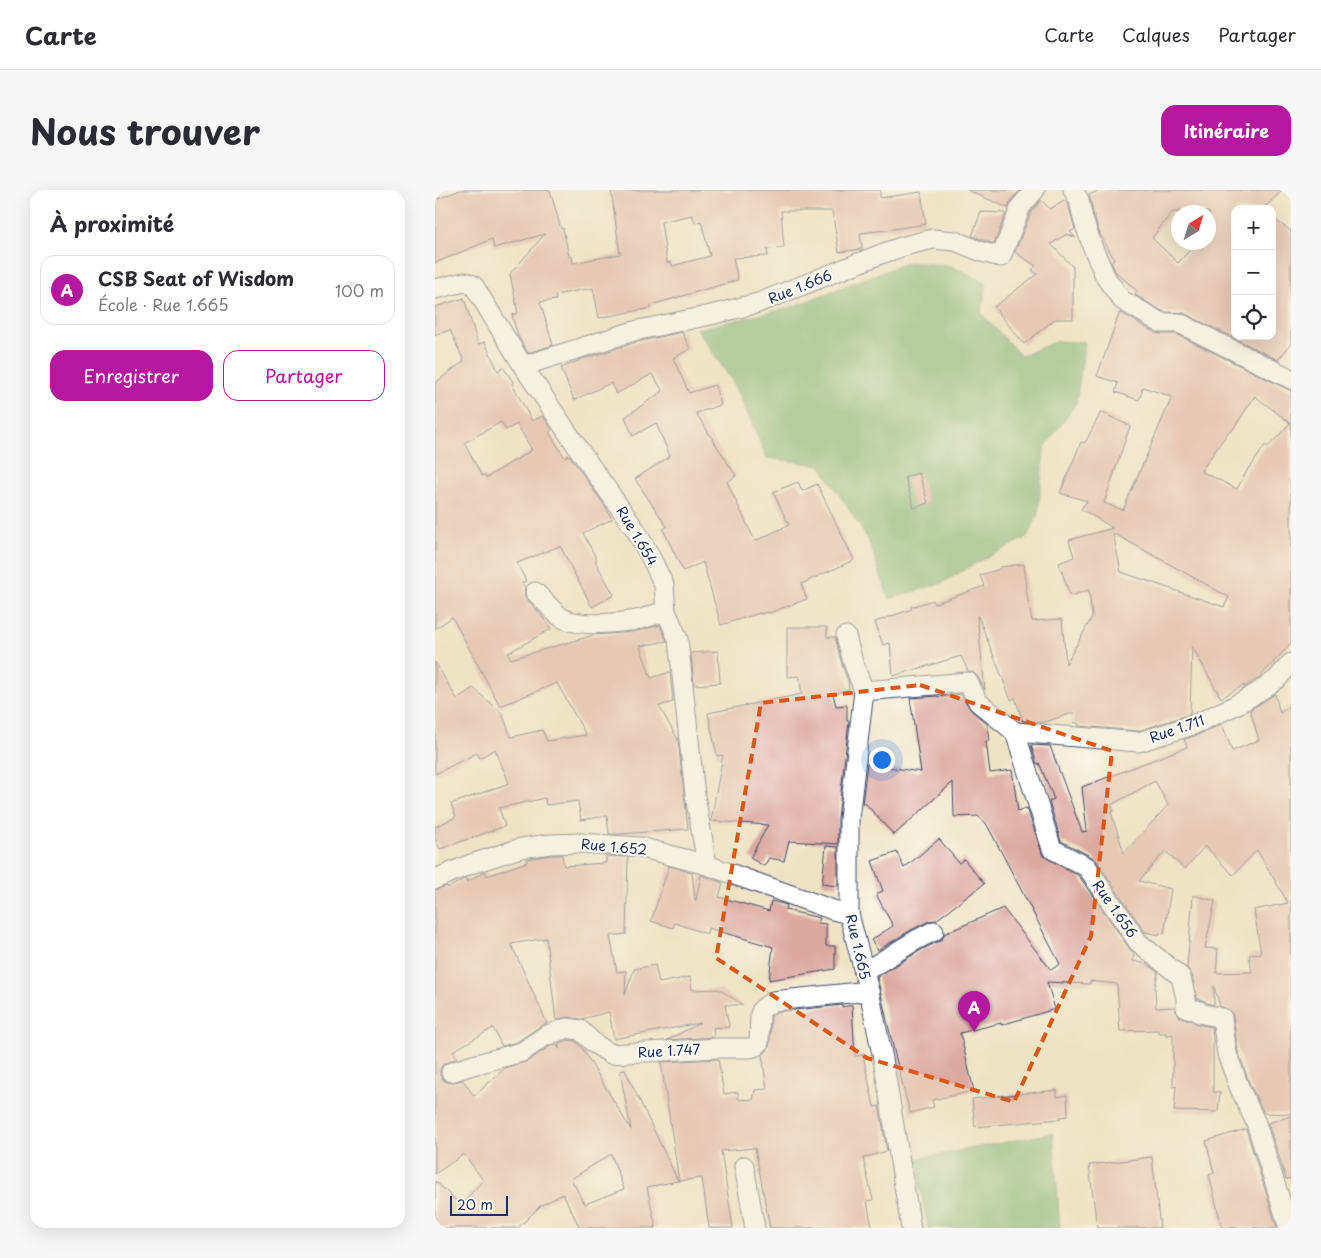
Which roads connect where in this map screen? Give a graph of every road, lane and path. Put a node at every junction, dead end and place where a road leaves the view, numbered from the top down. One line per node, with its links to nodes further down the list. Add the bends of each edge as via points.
1 (1035, 190): 4 (street, Rue 1.666, via 1021,206 1001,257 955,241 933,239 881,254 759,303 634,332)
2 (1073, 190): 5 (street, via 1106,278 1122,300 1161,323 1179,323)
3 (435, 289): 4 (street, Rue 1.654, via 465,282 474,286)
4 (523, 366): 7 (street, Rue 1.654, via 637,532 664,586)
5 (1291, 379)
6 (535, 592): 7 (street, via 561,617 571,622 594,624 640,619)
7 (667, 611): 12 (street, Rue 1.654, via 678,639 695,796)
8 (846, 636): 10 (street, Rue 1.665)
9 (1291, 663): 11 (street, Rue 1.711, via 1277,679 1234,706 1193,726 1139,742)
10 (864, 691): 11 (street, via 968,682 978,702); 14 (street, Rue 1.665, via 849,819)
11 (1015, 732): 22 (street, Rue 1.656, via 1052,849 1087,867 1138,942 1181,977 1186,1008 1222,1018 1227,1054 1256,1123)
12 (707, 865): 13 (street, Rue 1.652, via 641,847 550,844 505,853); 14 (street, Rue 1.652)
13 (435, 880)
14 (849, 914): 16 (street, Rue 1.665)
15 (934, 931): 16 (street)
16 (864, 972): 17 (street, Rue 1.665)
17 (869, 991): 18 (street, Rue 1.747, via 773,1001 762,1009 759,1043 751,1048 611,1054 580,1030 567,1028 545,1036 522,1052); 21 (street, Rue 1.665)
18 (451, 1072)
19 (744, 1166): 20 (street)
20 (755, 1228)
21 (911, 1228)
22 (1289, 1228)

